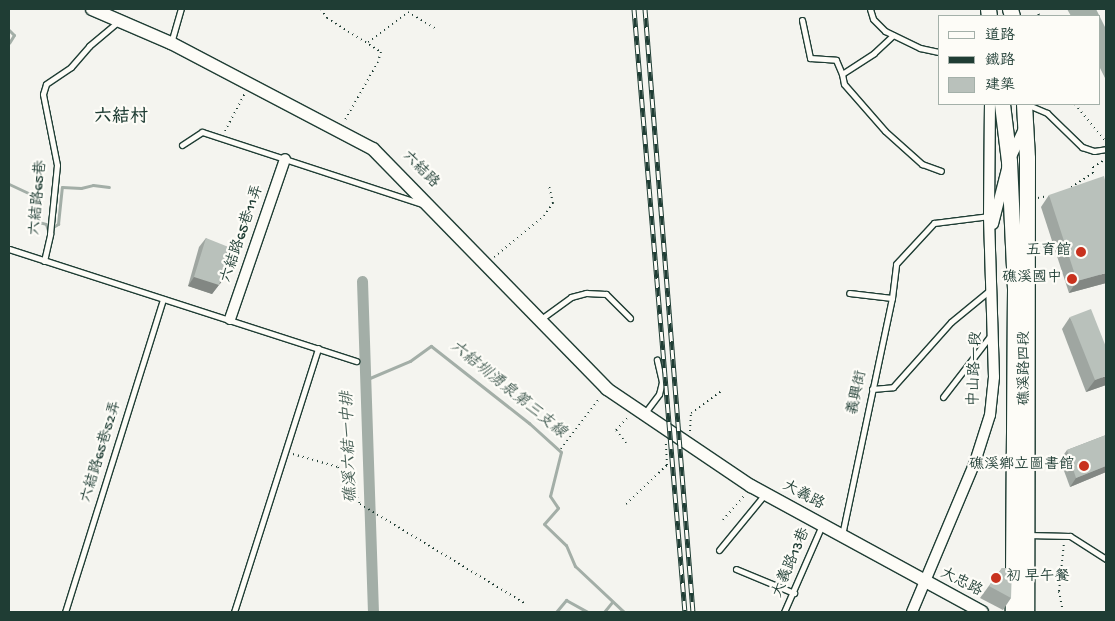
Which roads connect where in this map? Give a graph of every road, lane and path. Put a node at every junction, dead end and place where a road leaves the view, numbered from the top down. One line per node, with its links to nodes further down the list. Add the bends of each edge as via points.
1 (92, 9): 6 (street, 六結路)
2 (181, 9): 10 (lane)
3 (321, 9): 9 (path, via 327,18)
4 (870, 9): 8 (lane, via 873,19)
5 (802, 20): 12 (lane, via 810,58 836,60)
6 (118, 22): 10 (street, 六結路); 36 (lane, 六結路65巷, via 89,46 71,67 46,84 43,94 57,165)
7 (436, 28): 9 (path, via 408,12)
8 (893, 35): 11 (lane, via 920,48); 12 (lane, via 874,53)
9 (368, 42): 20 (path, via 381,52 378,62)
10 (171, 43): 13 (street, 六結路)
11 (938, 52)
12 (842, 74): 28 (lane, via 844,84 864,110 922,164)
13 (250, 84): 20 (street, 六結路); 21 (path)
14 (990, 105): 34 (street, 中山路一段)
15 (1002, 105): 27 (main road, 礁溪路四段)
16 (1025, 105): 19 (main road, 礁溪路四段)
17 (1027, 105): 24 (lane, via 1046,113 1082,147 1094,151)
18 (1076, 105): 22 (path)
19 (1026, 124): 27 (street, 中山路一段); 32 (main road, 礁溪路四段)
20 (340, 129): 33 (street, 六結路, via 389,162)
21 (222, 138): 23 (lane, via 202,132); 25 (lane)
22 (1106, 142)
23 (182, 145)
24 (1106, 149)
25 (285, 159): 33 (lane); 43 (street, 六結路65巷11弄)
26 (1106, 159): 30 (path, via 1093,167 1093,174)
27 (1009, 161): 34 (street, 中山路一段); 65 (main road, 礁溪路四段)
28 (941, 172)
29 (549, 186): 37 (path, via 552,203 544,216)
30 (1068, 188)
31 (1053, 195): 32 (path)
32 (1027, 198): 65 (main road, 礁溪路四段)
33 (435, 208): 37 (street, 六結路)
34 (991, 216): 38 (street, 中山路一段); 40 (lane, 義興街, via 934,223 896,264)
35 (9, 250): 36 (lane)
36 (44, 261): 41 (lane)
37 (487, 263): 44 (street, 六結路)
38 (992, 289): 45 (street, 中山路一段); 50 (lane, via 952,322 893,387)
39 (849, 293): 40 (lane)
40 (892, 298): 50 (lane, 義興街)
41 (163, 299): 43 (lane); 73 (lane, 六結路65巷52弄)
42 (630, 318): 44 (lane, via 606,294 586,293 571,298)
43 (230, 319): 46 (lane)
44 (540, 320): 49 (street, 六結路)
45 (993, 332): 52 (lane); 70 (street, 中山路一段, via 994,377 990,415 975,462)
46 (318, 348): 48 (lane); 58 (lane)
47 (657, 360): 53 (lane, via 662,382 659,394)
48 (356, 361)
49 (607, 389): 53 (street, 六結路); 57 (path)
50 (872, 389): 64 (lane, 義興街)
51 (723, 390): 56 (path, via 690,413)
52 (943, 397)
53 (640, 411): 54 (street, 六結路); 55 (path, via 616,430)
54 (668, 430): 56 (street, 大義路); 61 (path, via 667,464)
55 (626, 443)
56 (690, 444): 59 (street, 大義路)
57 (561, 449)
58 (285, 452): 72 (path, via 338,467 360,504); 74 (lane)
59 (752, 486): 60 (street, 大義路); 62 (path)
60 (765, 494): 63 (street, 大義路); 67 (lane)
61 (626, 504)
62 (723, 520)
63 (822, 524): 64 (street, 大義路); 71 (lane, 大義路13巷)
64 (842, 535): 70 (street, 大義路)
65 (1020, 535): 66 (lane); 78 (main road, 礁溪路四段); 79 (main road, 礁溪路四段)
66 (1065, 536): 68 (lane); 80 (path, via 1059,591)
67 (719, 550)
68 (1106, 560)
69 (736, 568): 71 (lane)
70 (924, 582): 76 (street, 中山路一段); 77 (street, 大忠路)
71 (794, 593): 75 (lane, 大義路13巷)
72 (526, 604)
73 (65, 612)
74 (234, 612)
75 (784, 612)
76 (912, 612)
77 (982, 612)
78 (1013, 612)
79 (1026, 612)
80 (1063, 612)

